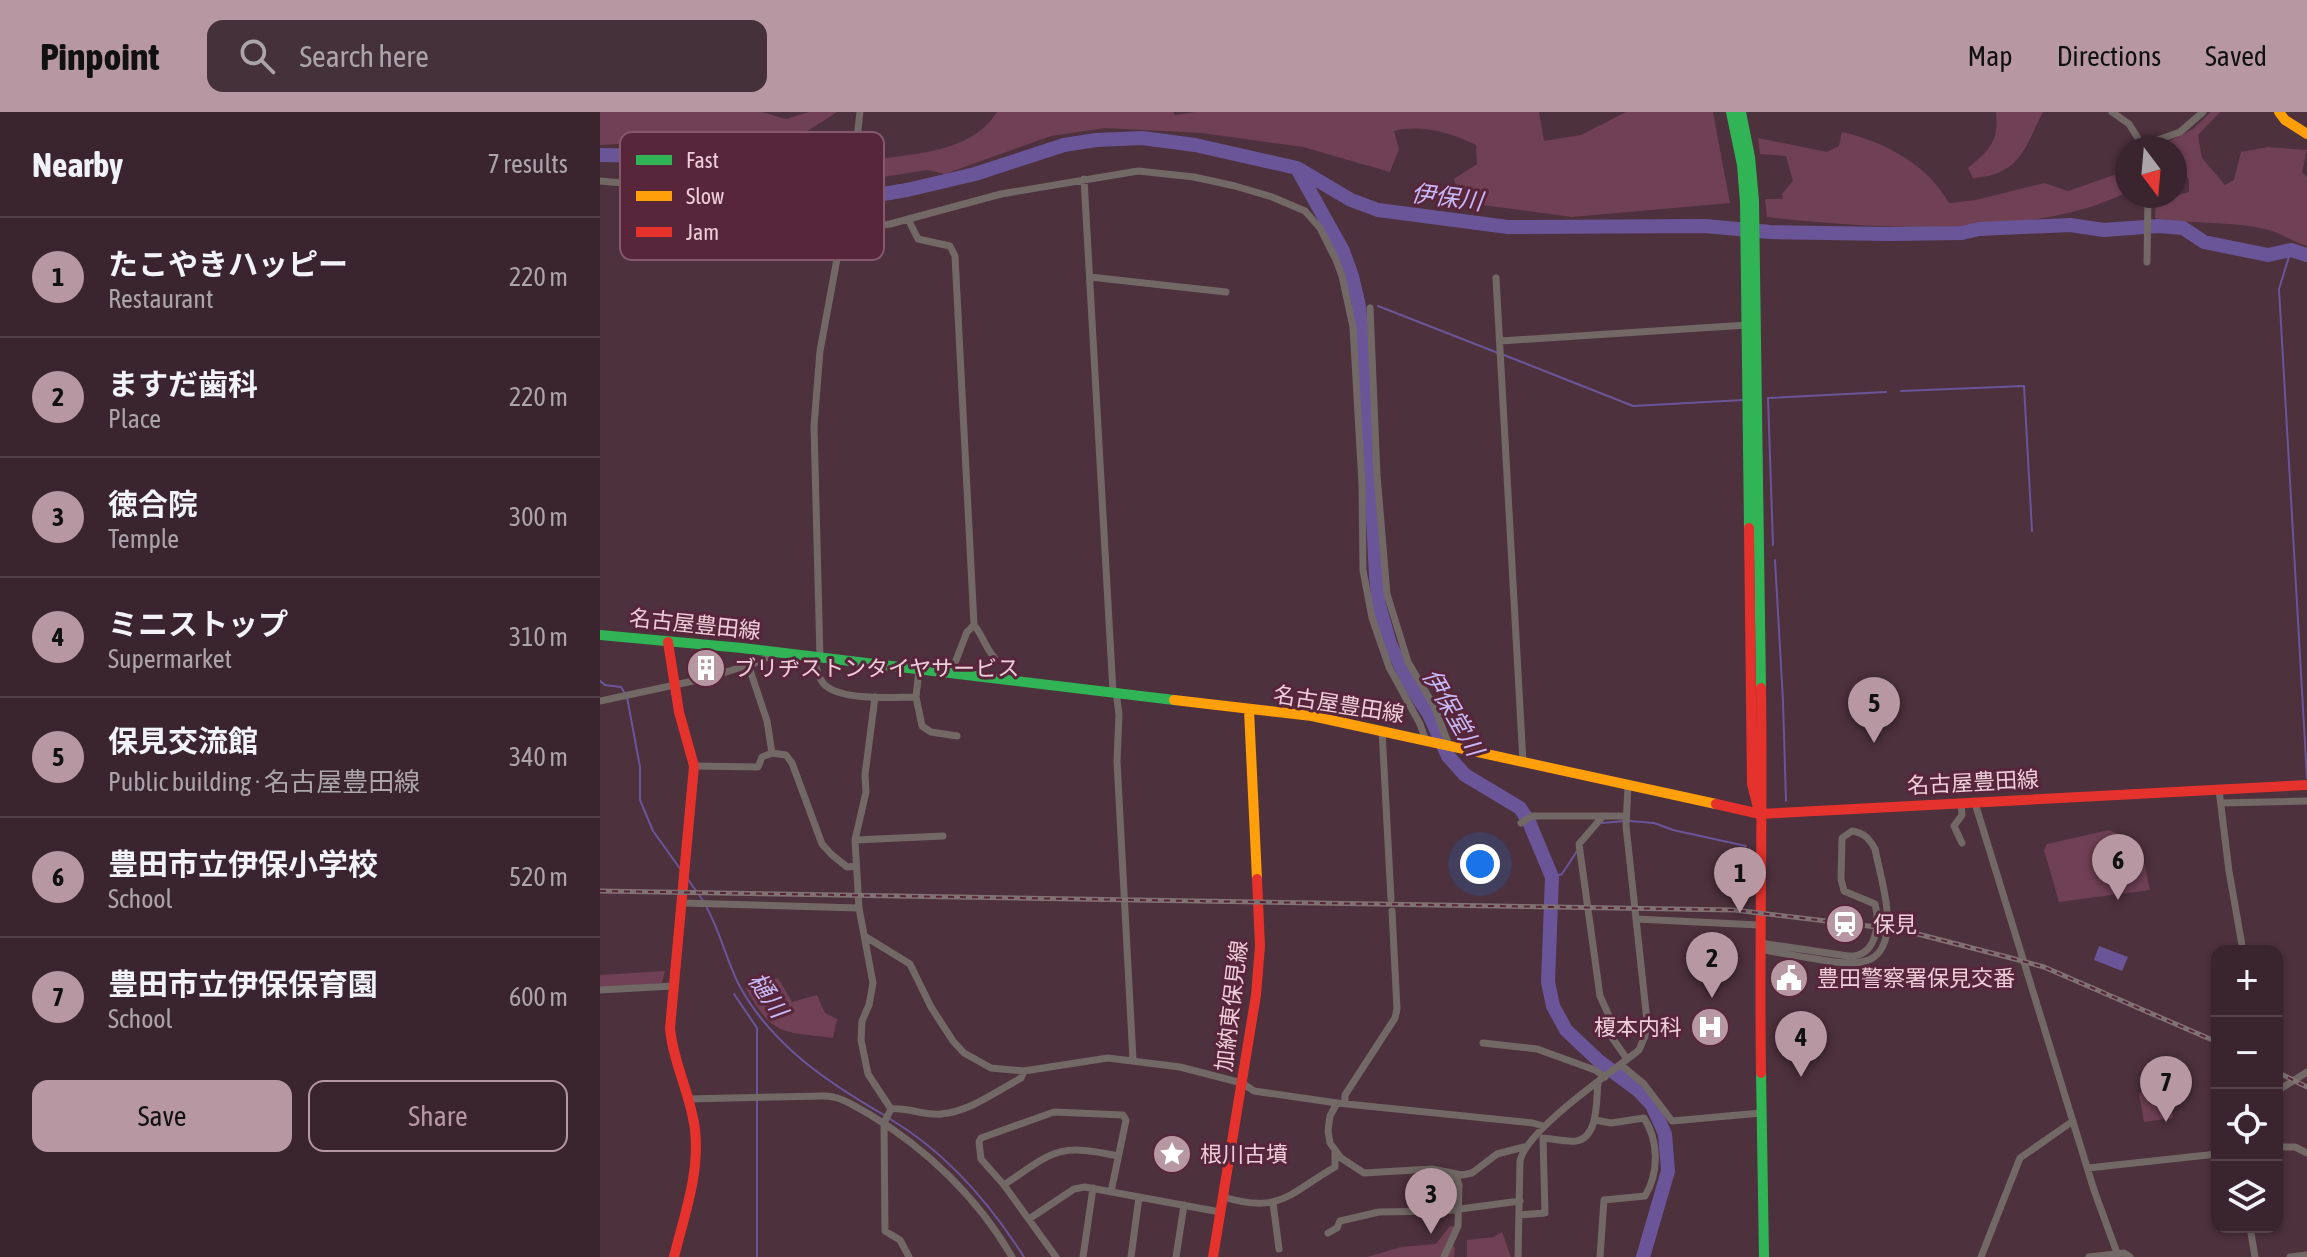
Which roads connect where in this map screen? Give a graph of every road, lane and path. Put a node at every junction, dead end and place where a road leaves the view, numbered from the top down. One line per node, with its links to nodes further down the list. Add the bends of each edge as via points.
1 (860, 112): 7 (street)
2 (1731, 112): 14 (main road)
3 (1741, 112): 14 (main road, via 1750,157)
4 (2112, 112): 9 (street)
5 (2203, 112): 10 (street)
6 (2279, 112): 8 (main road)
7 (858, 132)
8 (2307, 134)
9 (2137, 136)
10 (2170, 136)
11 (1084, 179): 16 (street); 21 (street); 44 (street, via 1138,171 1194,177 1295,206 1320,228 1342,276 1353,327 1363,570 1372,618 1389,667 1420,724)
12 (600, 181): 13 (street)
13 (620, 182)
14 (1750, 202): 18 (main road)
15 (2149, 208): 20 (street)
16 (908, 219): 17 (street); 27 (street, via 918,239 950,246 955,256)
17 (884, 222)
18 (1751, 255): 25 (main road); 55 (main road)
19 (837, 260): 31 (street, via 820,351 814,426)
20 (2147, 260)
21 (1090, 277): 23 (street); 37 (street)
22 (1496, 278): 26 (street)
23 (1226, 292)
24 (1370, 308): 44 (street, via 1387,594 1408,662 1434,706)
25 (1747, 325): 26 (street); 55 (main road, via 1752,784)
26 (1500, 341): 46 (street)
27 (974, 625): 32 (street); 35 (street)
28 (600, 635): 29 (main road, 名古屋豊田線)
29 (668, 642): 30 (main road, 名古屋豊田線); 36 (main road)
30 (774, 652): 31 (main road, 名古屋豊田線); 33 (street)
31 (817, 657): 34 (main road, 名古屋豊田線); 38 (street, via 819,679 826,686)
32 (994, 657)
33 (748, 664): 36 (street); 45 (street)
34 (919, 670): 35 (main road, 名古屋豊田線); 39 (street)
35 (951, 673): 37 (main road, 名古屋豊田線)
36 (674, 684): 40 (street); 47 (main road)
37 (1115, 692): 41 (main road, 名古屋豊田線); 75 (street)
38 (875, 697): 39 (street); 60 (street, via 866,792)
39 (916, 697): 43 (street, via 922,726)
40 (600, 701)
41 (1249, 710): 42 (main road, 名古屋豊田線); 80 (main road, 加納東保見線, via 1260,946)
42 (1382, 730): 44 (main road, 名古屋豊田線); 63 (street)
43 (957, 736)
44 (1439, 742): 46 (main road, 名古屋豊田線)
45 (772, 753): 47 (street, via 762,757 758,767); 62 (street, via 786,755 792,763 822,844 847,867)
46 (1523, 762): 49 (main road, 名古屋豊田線)
47 (694, 766): 64 (main road)
48 (2307, 785): 50 (main road, 名古屋豊田線)
49 (1628, 786): 55 (main road, 名古屋豊田線); 57 (street)
50 (2219, 790): 53 (main road, 名古屋豊田線); 54 (street)
51 (2307, 801): 54 (street)
52 (1961, 803): 53 (main road, 名古屋豊田線); 55 (main road, 名古屋豊田線); 61 (street, via 1962,815 1954,826)
53 (1975, 803): 88 (street)
54 (2221, 803): 70 (street)
55 (1760, 814): 68 (main road)
56 (1603, 816): 57 (street); 58 (street, via 1532,816); 76 (street, via 1580,847 1601,1003)
57 (1626, 820): 67 (street)
58 (1521, 823)
59 (943, 836): 60 (street)
60 (855, 840): 62 (street)
61 (1962, 843)
62 (856, 866): 65 (street)
63 (1391, 899)
64 (682, 903): 65 (street); 72 (main road)
65 (859, 908): 69 (street)
66 (1392, 911): 84 (street, via 1395,1018)
67 (1636, 919): 68 (street); 76 (street, via 1647,1021 1639,1050)
68 (1759, 925): 71 (main road)
69 (866, 937): 77 (street, via 910,964 931,1007 964,1053 991,1068); 85 (street, via 873,983 861,1040 868,1074)
70 (2242, 945)
71 (1760, 946): 71 (street, via 1859,957 1867,952 1878,914 1875,904 1844,891 1842,838 1852,831 1870,839 1887,911 1884,944 1873,960 1843,964); 86 (main road)
72 (673, 986): 73 (street); 83 (main road, via 670,1039)
73 (600, 989)
74 (1483, 1043): 79 (street, via 1537,1049)
75 (1133, 1060): 77 (street, via 1108,1058); 80 (street)
76 (1622, 1064): 79 (street); 86 (street, via 1672,1121)
77 (1024, 1071): 85 (street, via 1021,1078 963,1109 942,1114)
78 (2307, 1072): 82 (street)
79 (1607, 1076): 81 (street)
80 (1242, 1083): 84 (street, via 1254,1091); 103 (main road, 加納東保見線)
81 (1598, 1083): 87 (street); 90 (street)
82 (2280, 1089)
83 (687, 1099): 89 (street, via 834,1096); 116 (main road, via 696,1152)
84 (1341, 1103): 90 (street); 93 (street, via 1330,1116 1328,1130)
85 (890, 1111): 89 (street)
86 (1761, 1113): 127 (main road)
87 (1595, 1120): 109 (street, via 1579,1141 1543,1138 1545,1213); 126 (street, via 1644,1118 1652,1133 1655,1176 1645,1196 1604,1200)
88 (2073, 1121): 97 (street); 128 (street, via 2020,1158)
89 (884, 1123): 117 (street, via 885,1231 900,1240); 118 (street, via 958,1185)
90 (1543, 1126): 91 (street)
91 (1524, 1147): 98 (street, via 1497,1154 1472,1173); 104 (street)
92 (2283, 1147): 94 (street)
93 (1335, 1152): 98 (street, via 1364,1173); 105 (street, via 1335,1167)
94 (2307, 1153)
95 (2211, 1155): 97 (street)
96 (1118, 1156): 99 (street, via 1063,1150); 99 (street, via 1123,1115 1054,1112 981,1138 981,1159); 101 (street)
97 (2088, 1168): 114 (street)
98 (1442, 1170): 107 (street, via 1457,1179)
99 (1004, 1185): 110 (street)
100 (1093, 1188): 101 (street); 110 (street, via 1074,1189); 120 (street)
101 (1111, 1192): 102 (street)
102 (1139, 1197): 106 (street); 121 (street)
103 (1223, 1197): 105 (street); 108 (main road, 加納東保見線)
104 (1520, 1201): 107 (street); 109 (street)
105 (1273, 1203): 113 (street)
106 (1184, 1205): 108 (street); 122 (street)
107 (1458, 1209): 111 (street, via 1379,1212 1340,1221); 124 (street, via 1458,1226)
108 (1220, 1212): 123 (main road, 加納東保見線)
109 (1519, 1215): 125 (street)
110 (1029, 1219): 119 (street)
111 (1328, 1233)
112 (2251, 1233): 131 (street)
113 (1279, 1249)
114 (2117, 1253): 129 (street); 130 (street)
115 (2307, 1255): 132 (street)
116 (674, 1257)
117 (909, 1257)
118 (1012, 1257)
119 (1056, 1257)
120 (1083, 1257)
121 (1131, 1257)
122 (1176, 1257)
123 (1213, 1257)
124 (1444, 1257)
125 (1518, 1257)
126 (1600, 1257)
127 (1764, 1257)
128 (1981, 1257)
129 (2089, 1257)
130 (2130, 1257)
131 (2255, 1257)
132 (2290, 1257)

